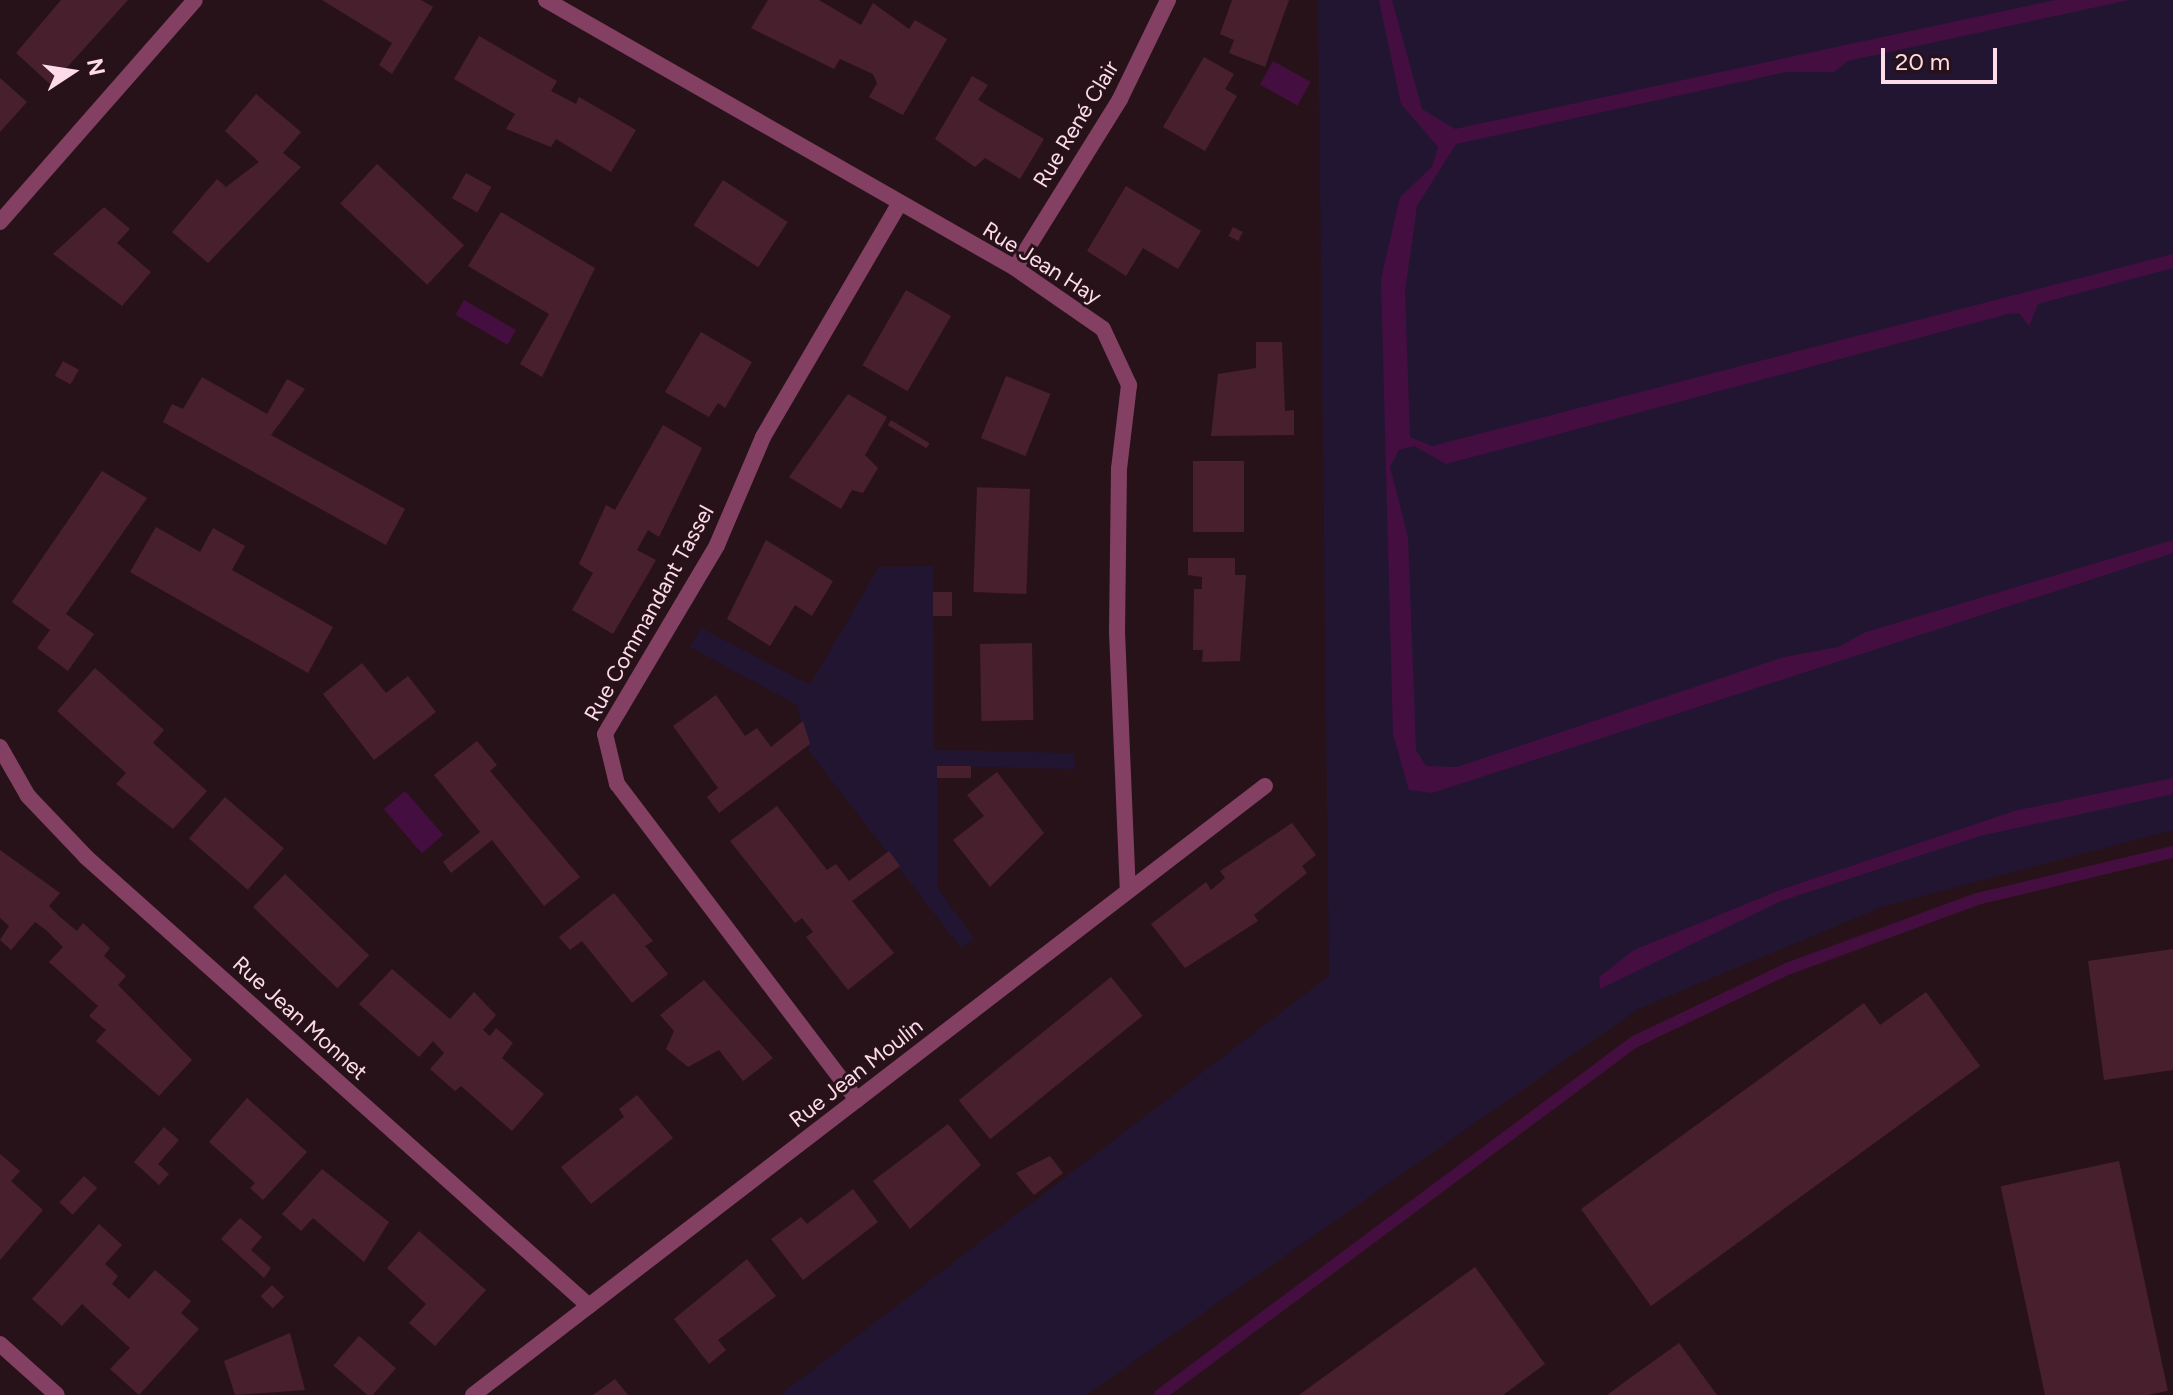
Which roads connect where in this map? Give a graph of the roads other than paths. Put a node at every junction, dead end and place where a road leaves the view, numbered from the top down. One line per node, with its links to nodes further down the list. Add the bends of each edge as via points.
1 (195, 0): 5 (street)
2 (546, 0): 4 (street, Rue Jean Hay)
3 (1168, 0): 6 (street, Rue René Clair, via 1120,99)
4 (899, 204): 6 (street, Rue Jean Hay); 10 (street, Rue Commandant Tassel, via 763,437 717,545 605,734 617,784)
5 (0, 222)
6 (1015, 268): 9 (street, Rue Jean Hay, via 1103,329 1129,385 1119,469 1117,632)
7 (0, 747): 11 (street, Rue Jean Monnet, via 28,796 86,857)
8 (1265, 786): 9 (street, Rue Jean Moulin)
9 (1128, 891): 10 (street, Rue Jean Moulin)
10 (857, 1100): 11 (street, Rue Jean Moulin)
11 (589, 1306): 14 (street, Rue Jean Moulin)
12 (0, 1344): 13 (street)
13 (57, 1395)
14 (473, 1395)

